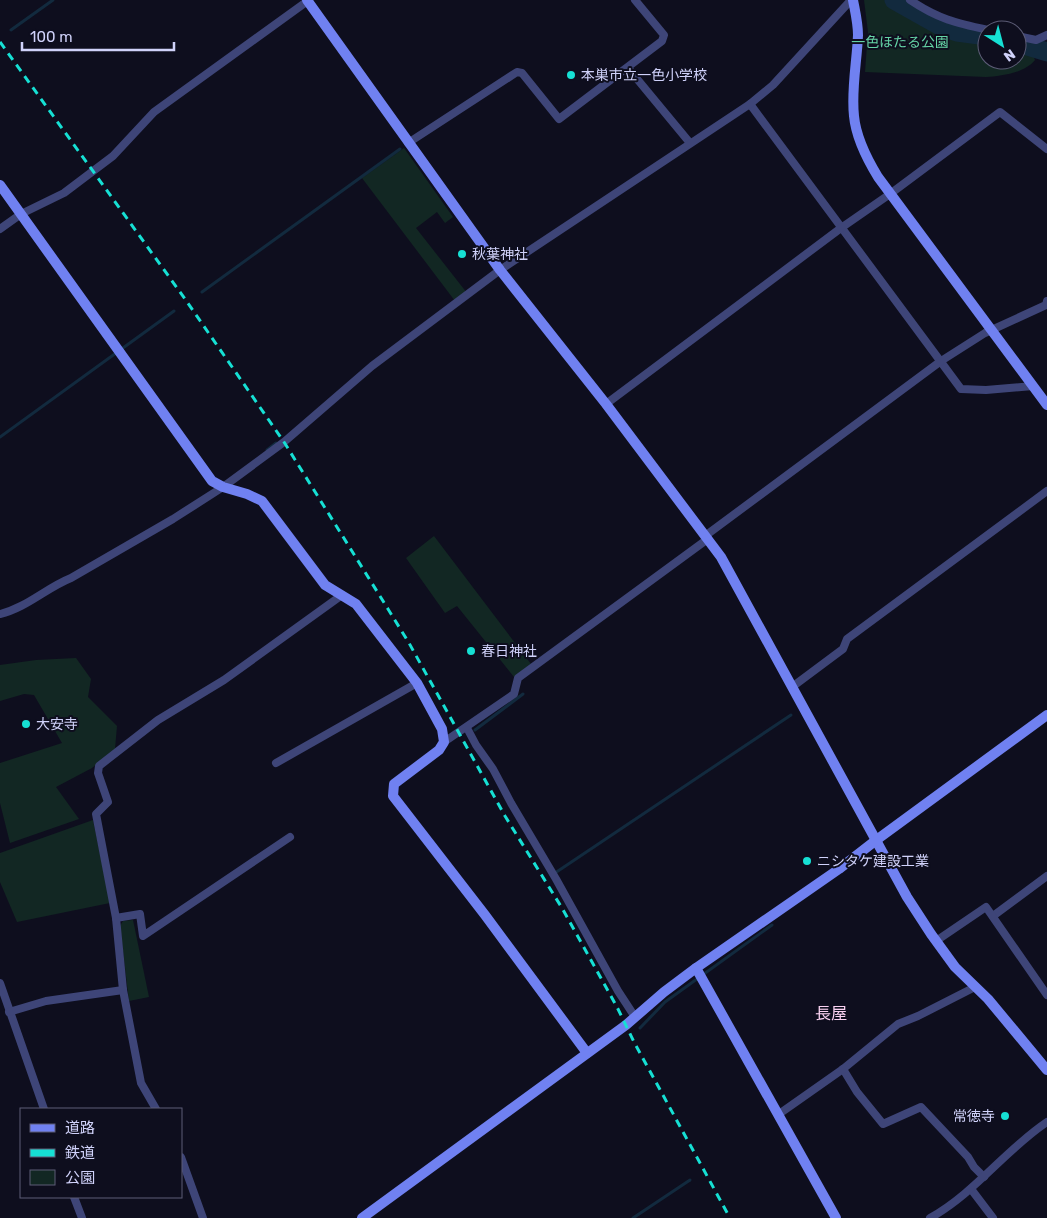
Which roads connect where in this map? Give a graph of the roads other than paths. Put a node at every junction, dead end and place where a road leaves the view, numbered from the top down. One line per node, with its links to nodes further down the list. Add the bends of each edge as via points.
1 (308, 0): 10 (street); 15 (street, via 154,112 113,156 72,187)
2 (635, 0): 8 (street, via 664,35 662,41)
3 (852, 0): 9 (street, via 773,85); 14 (street, via 858,32 854,118 867,158)
4 (910, 0): 5 (street, via 951,22)
5 (977, 28)
6 (1047, 36): 7 (street, via 1036,40)
7 (1027, 38)
8 (628, 68): 10 (street, via 559,119 517,72); 11 (street)
9 (750, 104): 11 (street); 16 (street)
10 (408, 143): 18 (street)
11 (690, 143): 18 (street)
12 (1047, 150): 14 (street, via 1000,112)
13 (0, 185): 15 (street)
14 (890, 194): 16 (street); 20 (street)
15 (21, 214): 17 (street); 25 (street, via 212,481)
16 (841, 228): 21 (street); 23 (street)
17 (0, 229)
18 (500, 270): 23 (street); 25 (street, via 372,366 284,442)
19 (1047, 301): 20 (street, via 1046,305)
20 (992, 331): 21 (street); 22 (street)
21 (941, 361): 22 (street, via 961,389); 27 (street, via 709,533)
22 (1033, 386): 24 (street)
23 (606, 404): 27 (street)
24 (1047, 405)
25 (223, 487): 28 (street, via 262,501 325,585); 29 (street, via 71,578 13,611)
26 (1047, 491): 31 (street, via 847,639 843,650)
27 (707, 538): 31 (street, via 721,557); 33 (street, via 518,678 514,694)
28 (342, 596): 30 (street, via 356,604); 40 (street, via 224,680 158,720 99,766 98,773 108,802 96,814)
29 (0, 614)
30 (417, 683): 34 (street, via 442,729); 35 (street)
31 (792, 687): 37 (street)
32 (1047, 715): 37 (street)
33 (467, 728): 34 (street); 48 (street)
34 (444, 742): 49 (street, via 439,750 394,784 393,796)
35 (276, 763)
36 (290, 837): 40 (street, via 143,936 140,914)
37 (874, 841): 41 (street); 42 (street)
38 (1047, 876): 39 (street)
39 (993, 916): 41 (street, via 986,907); 46 (street)
40 (116, 918): 45 (street)
41 (936, 941): 44 (street)
42 (696, 968): 48 (street); 54 (street)
43 (0, 983): 47 (street)
44 (975, 987): 50 (street, via 898,1024); 51 (street)
45 (123, 990): 47 (street, via 46,1001); 53 (street, via 141,1083)
46 (1047, 995)
47 (9, 1012): 52 (street)
48 (635, 1017): 49 (street)
49 (587, 1053): 62 (street)
50 (843, 1069): 54 (street); 57 (street, via 882,1124 921,1107)
51 (1047, 1070)
52 (44, 1108)
53 (155, 1108)
54 (779, 1114): 63 (street)
55 (1047, 1122): 57 (street)
56 (182, 1160): 61 (street)
57 (984, 1177): 58 (street)
58 (971, 1189): 64 (street); 65 (street)
59 (74, 1198): 60 (street)
60 (82, 1218)
61 (203, 1218)
62 (362, 1218)
63 (836, 1218)
64 (930, 1218)
65 (993, 1218)

